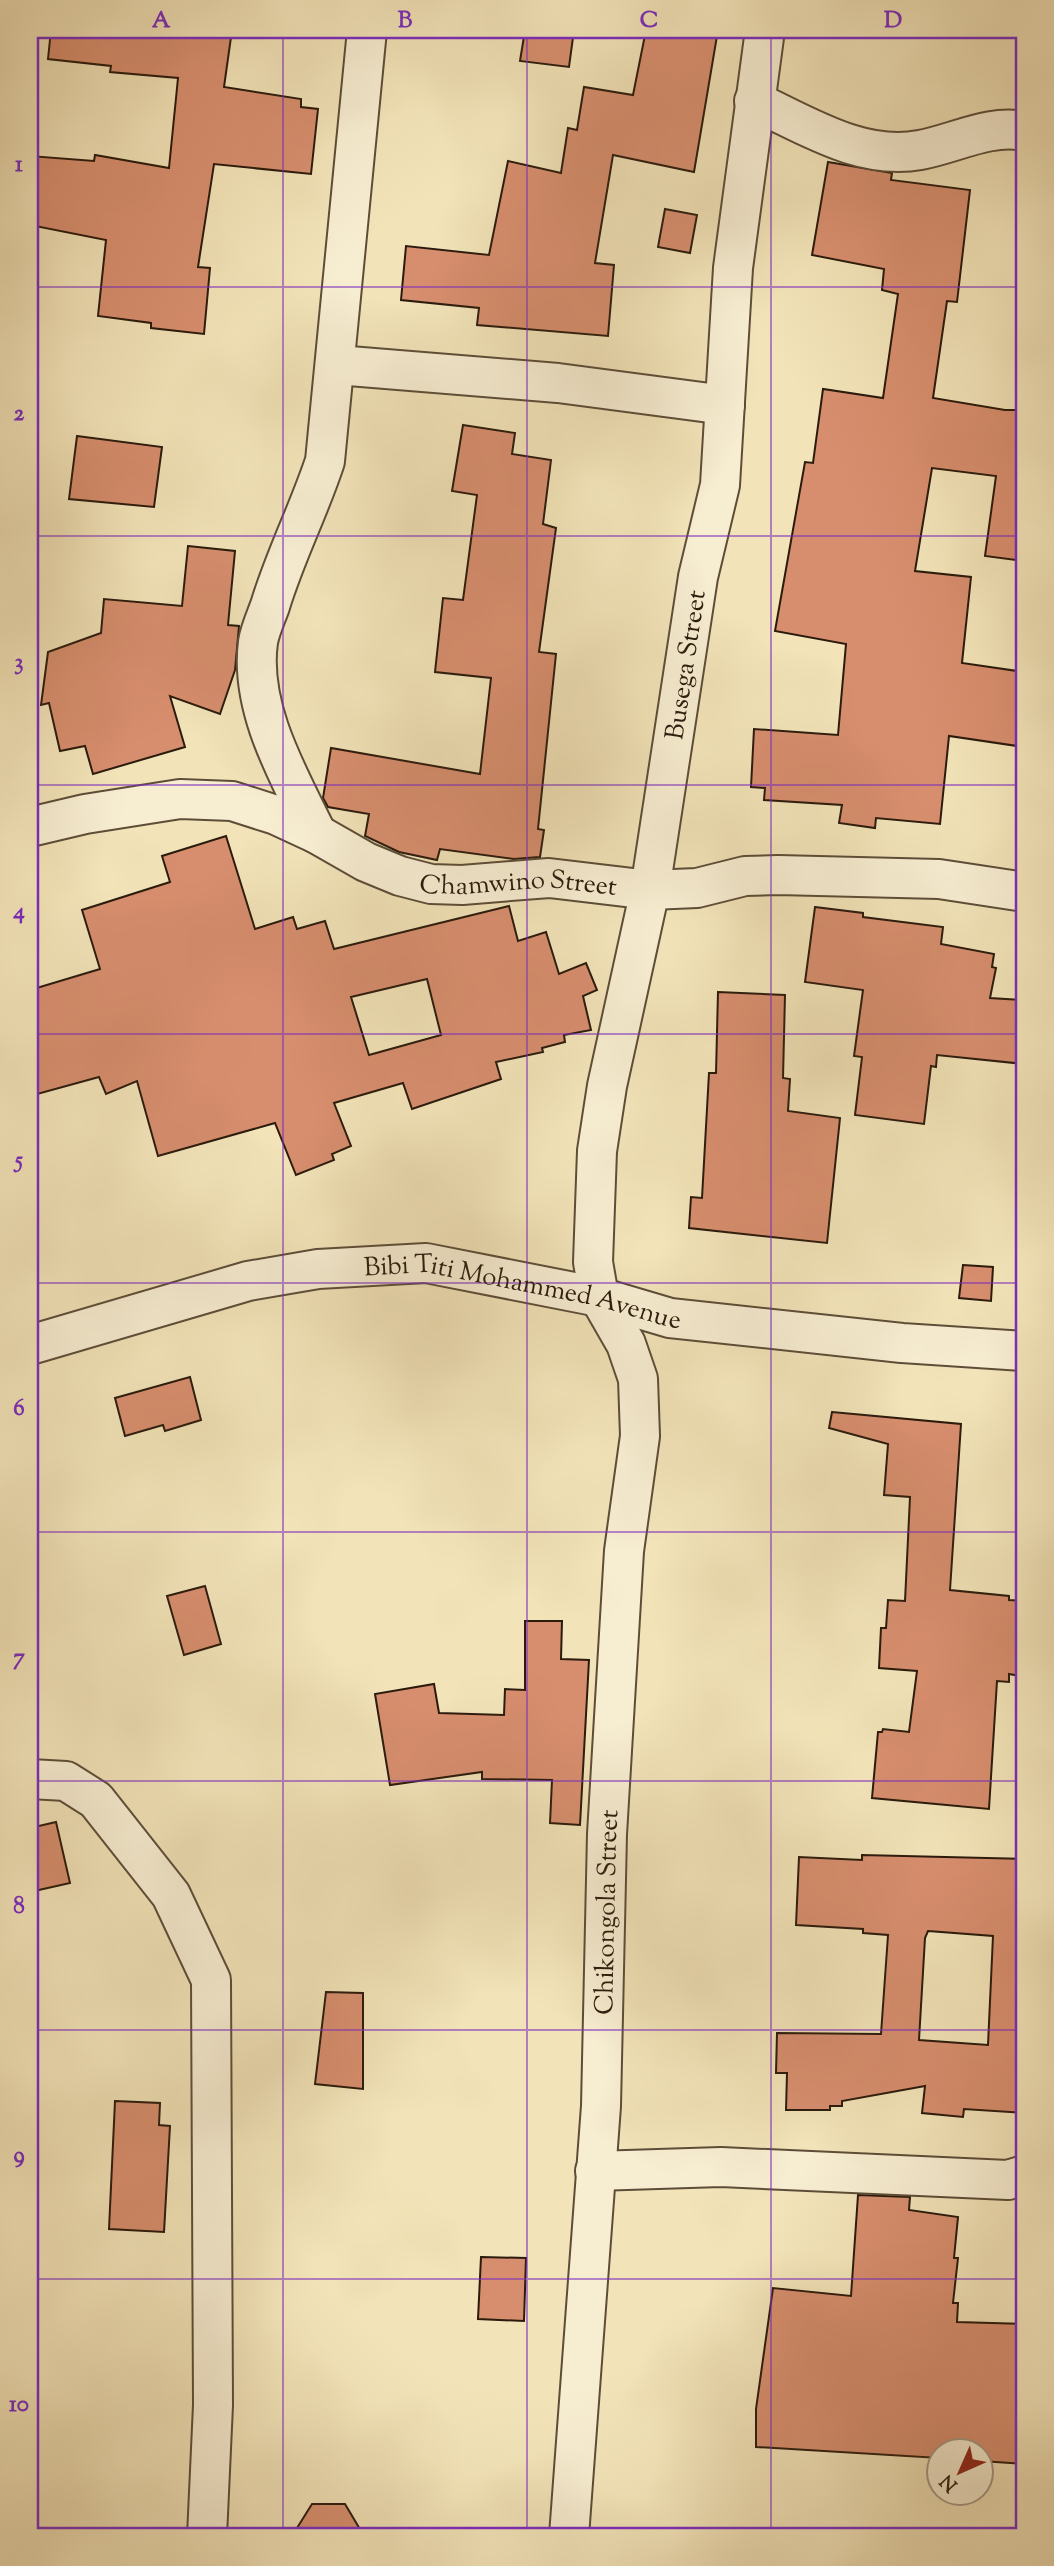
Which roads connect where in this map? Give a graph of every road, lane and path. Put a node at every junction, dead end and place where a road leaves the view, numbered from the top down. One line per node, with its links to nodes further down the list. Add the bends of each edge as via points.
1 (367, 30): 5 (street)
2 (765, 30): 3 (street, Busega Street)
3 (754, 101): 4 (street, via 864,150 893,153 953,144 988,131); 6 (street, Busega Street, via 733,268)
4 (1024, 131)
5 (337, 365): 6 (street, via 558,383); 8 (street, via 325,461 285,558 258,639 257,661 261,700 270,728)
6 (725, 405): 9 (street, Busega Street, via 720,485 698,577)
7 (30, 827): 8 (street, Chamwino Street, via 180,799 232,801)
8 (317, 834): 9 (street, Chamwino Street, via 366,862 431,884 463,886 549,878)
9 (650, 890): 10 (street, Chamwino Street, via 778,875 939,879); 11 (street, Busega Street, via 597,1151 593,1234)
10 (1024, 892)
11 (599, 1297): 12 (street, Bibi Titi Mohammed Avenue, via 426,1263 318,1269 248,1281); 13 (street, Bibi Titi Mohammed Avenue, via 670,1318); 15 (street, Chikongola Street, via 626,1344 638,1379 639,1436 624,1551 607,1835 601,2106)
12 (30, 1345)
13 (1024, 1351)
14 (30, 1779): 17 (street, via 66,1781 96,1800 172,1895 211,1980 213,2405)
15 (595, 2171): 16 (street, via 721,2167 1008,2180); 18 (street, Chikongola Street)
16 (1024, 2175)
17 (207, 2536)
18 (569, 2536)

